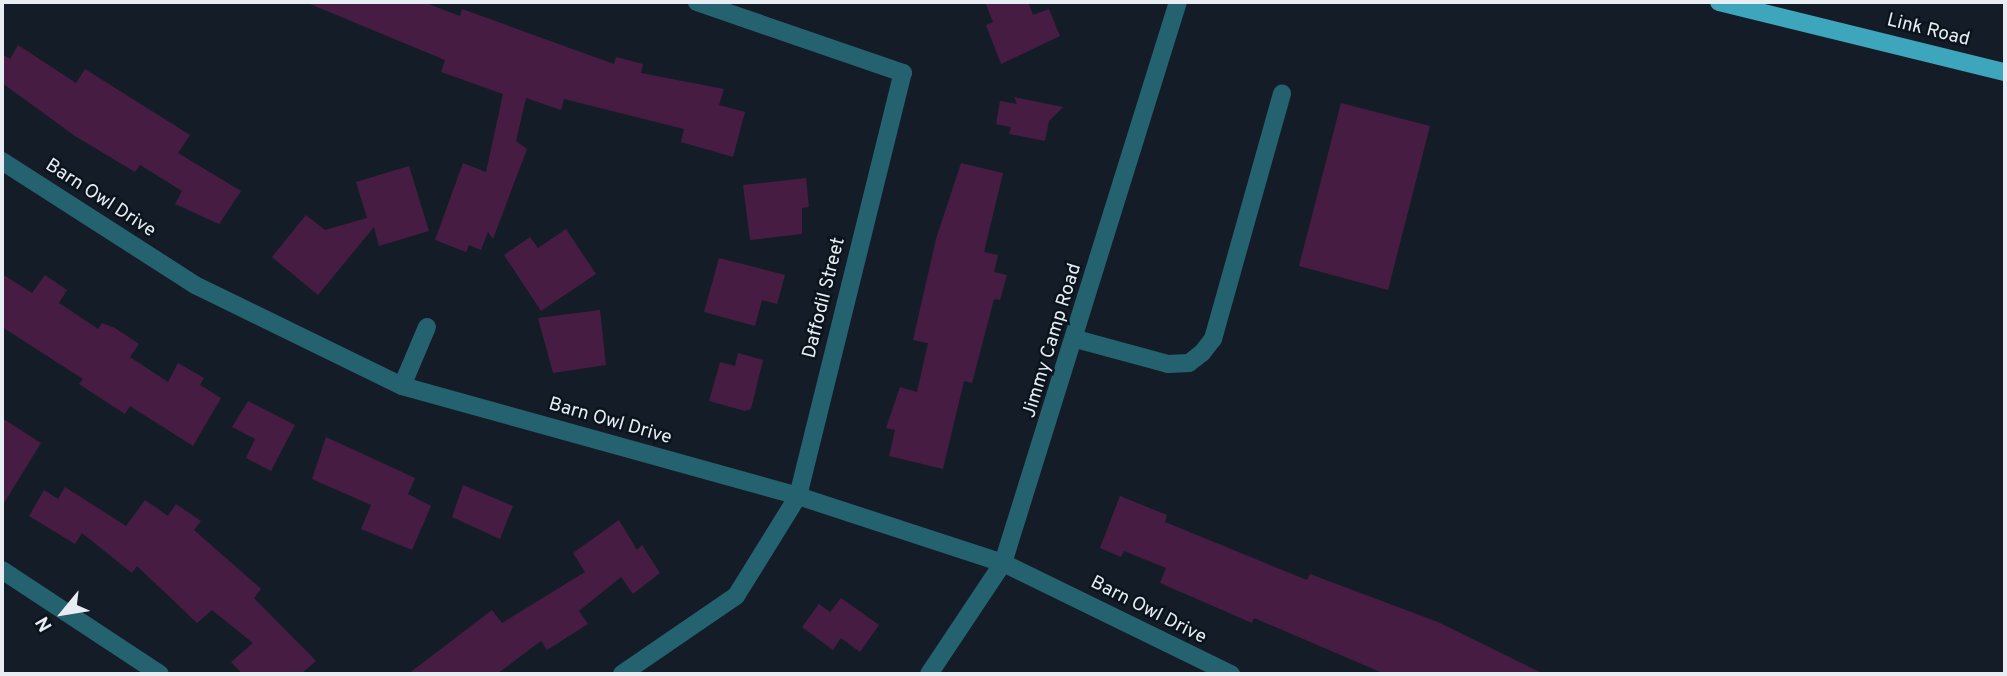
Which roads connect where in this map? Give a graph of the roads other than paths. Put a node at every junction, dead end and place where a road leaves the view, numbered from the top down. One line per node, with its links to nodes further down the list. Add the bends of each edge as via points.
1 (698, 2): 10 (street, Daffodil Street, via 903,73)
2 (1178, 2): 8 (street, Jimmy Camp Road)
3 (1719, 2): 4 (main road, Link Road)
4 (2005, 72)
5 (1282, 93): 8 (street, via 1213,340 1202,354 1189,363 1168,365)
6 (2, 161): 9 (street, Barn Owl Drive, via 195,285)
7 (427, 327): 9 (street)
8 (1076, 339): 11 (street, Jimmy Camp Road)
9 (402, 386): 10 (street, Barn Owl Drive)
10 (797, 496): 11 (street, Barn Owl Drive); 14 (street, Daffodil Street, via 736,596)
11 (1003, 563): 15 (street, Jimmy Camp Road); 16 (street, Barn Owl Drive)
12 (2, 569): 13 (street)
13 (160, 674)
14 (622, 674)
15 (929, 674)
16 (1231, 674)

